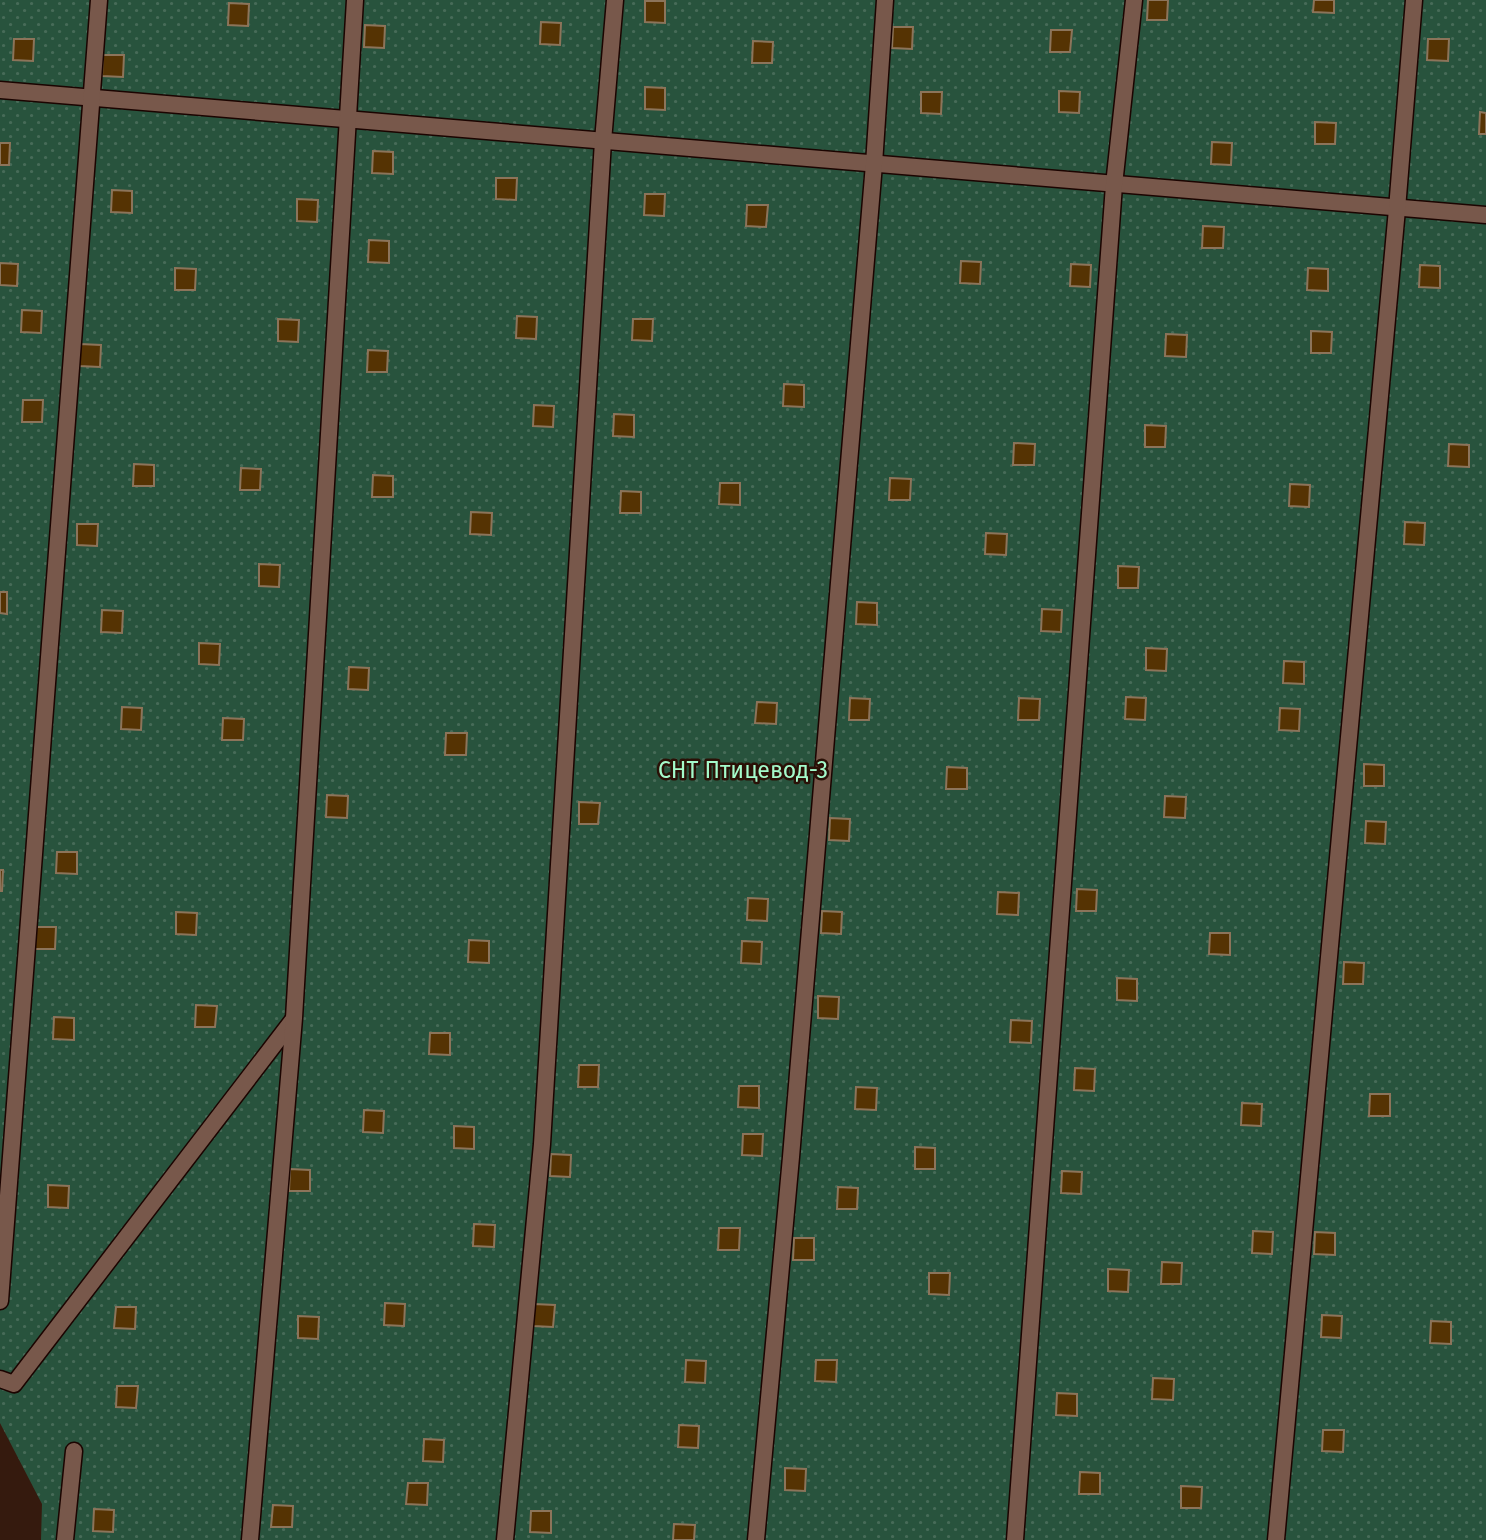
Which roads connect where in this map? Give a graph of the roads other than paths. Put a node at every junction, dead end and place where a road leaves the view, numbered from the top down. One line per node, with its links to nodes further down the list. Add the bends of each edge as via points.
1 (99, 0): 8 (lane)
2 (355, 0): 9 (lane)
3 (615, 0): 10 (lane)
4 (885, 0): 11 (lane)
5 (1134, 0): 12 (lane)
6 (1414, 0): 13 (lane)
7 (0, 90): 8 (lane)
8 (92, 97): 9 (lane); 16 (lane)
9 (348, 118): 10 (lane); 15 (lane)
10 (603, 141): 11 (lane); 21 (lane, via 542,1144)
11 (874, 164): 12 (lane); 22 (lane)
12 (1114, 185): 13 (lane); 23 (lane)
13 (1397, 209): 14 (lane); 24 (lane)
14 (1486, 215)
15 (295, 1018): 17 (lane, via 14,1384); 20 (lane)
16 (0, 1301)
17 (0, 1379)
18 (74, 1451): 19 (lane)
19 (65, 1540)
20 (250, 1540)
21 (505, 1540)
22 (756, 1540)
23 (1015, 1540)
24 (1276, 1540)

